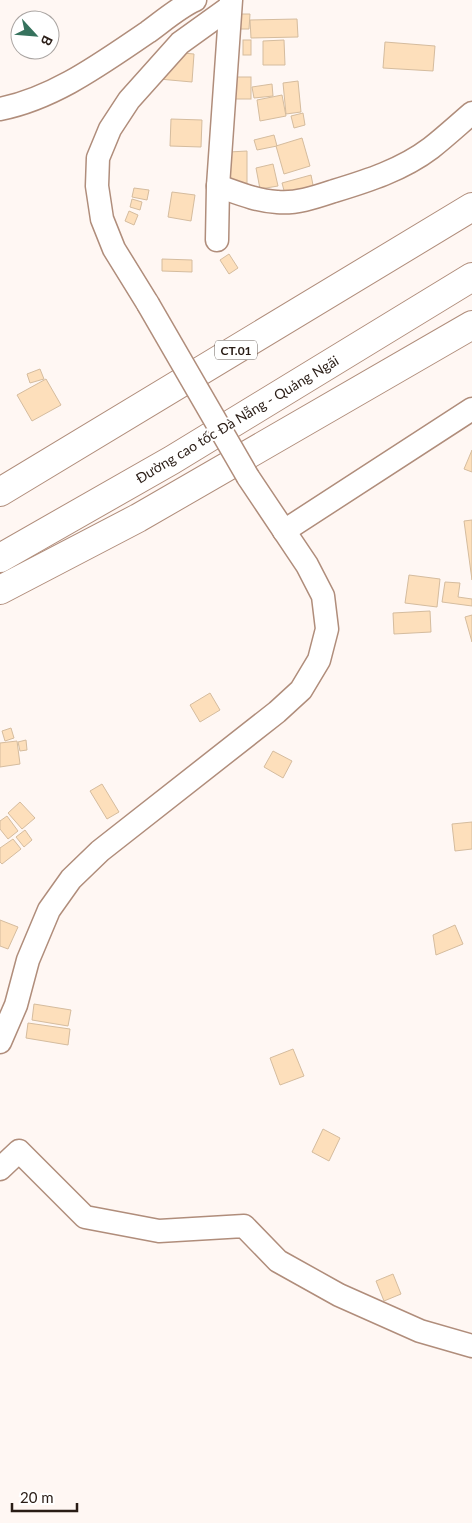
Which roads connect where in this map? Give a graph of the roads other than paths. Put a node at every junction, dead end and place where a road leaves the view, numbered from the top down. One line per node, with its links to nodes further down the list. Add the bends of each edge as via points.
1 (195, 0): 3 (street, via 61,88)
2 (230, 3): 5 (street); 12 (street, bridge, via 180,44 130,100 110,129 98,158 97,186 102,219 114,249 248,477)
3 (0, 109)
4 (472, 113): 5 (street, via 430,149 397,168 328,193 280,203)
5 (218, 186): 7 (street)
6 (472, 208): 11 (highway, CT.01)
7 (217, 240)
8 (472, 277): 13 (highway, Đường cao tốc Đà Nẵng - Quảng Ngãi, via 172,460)
9 (472, 325): 14 (highway, via 138,518)
10 (472, 409): 12 (street)
11 (0, 492)
12 (284, 531): 15 (street, via 323,596 327,629 319,660 301,690 277,712 100,851 71,879 49,910)
13 (0, 558)
14 (0, 590)
15 (0, 1042)
16 (0, 1169): 17 (street, via 19,1152 85,1217 159,1231 244,1226 278,1261 339,1295 420,1331)
17 (472, 1346)

